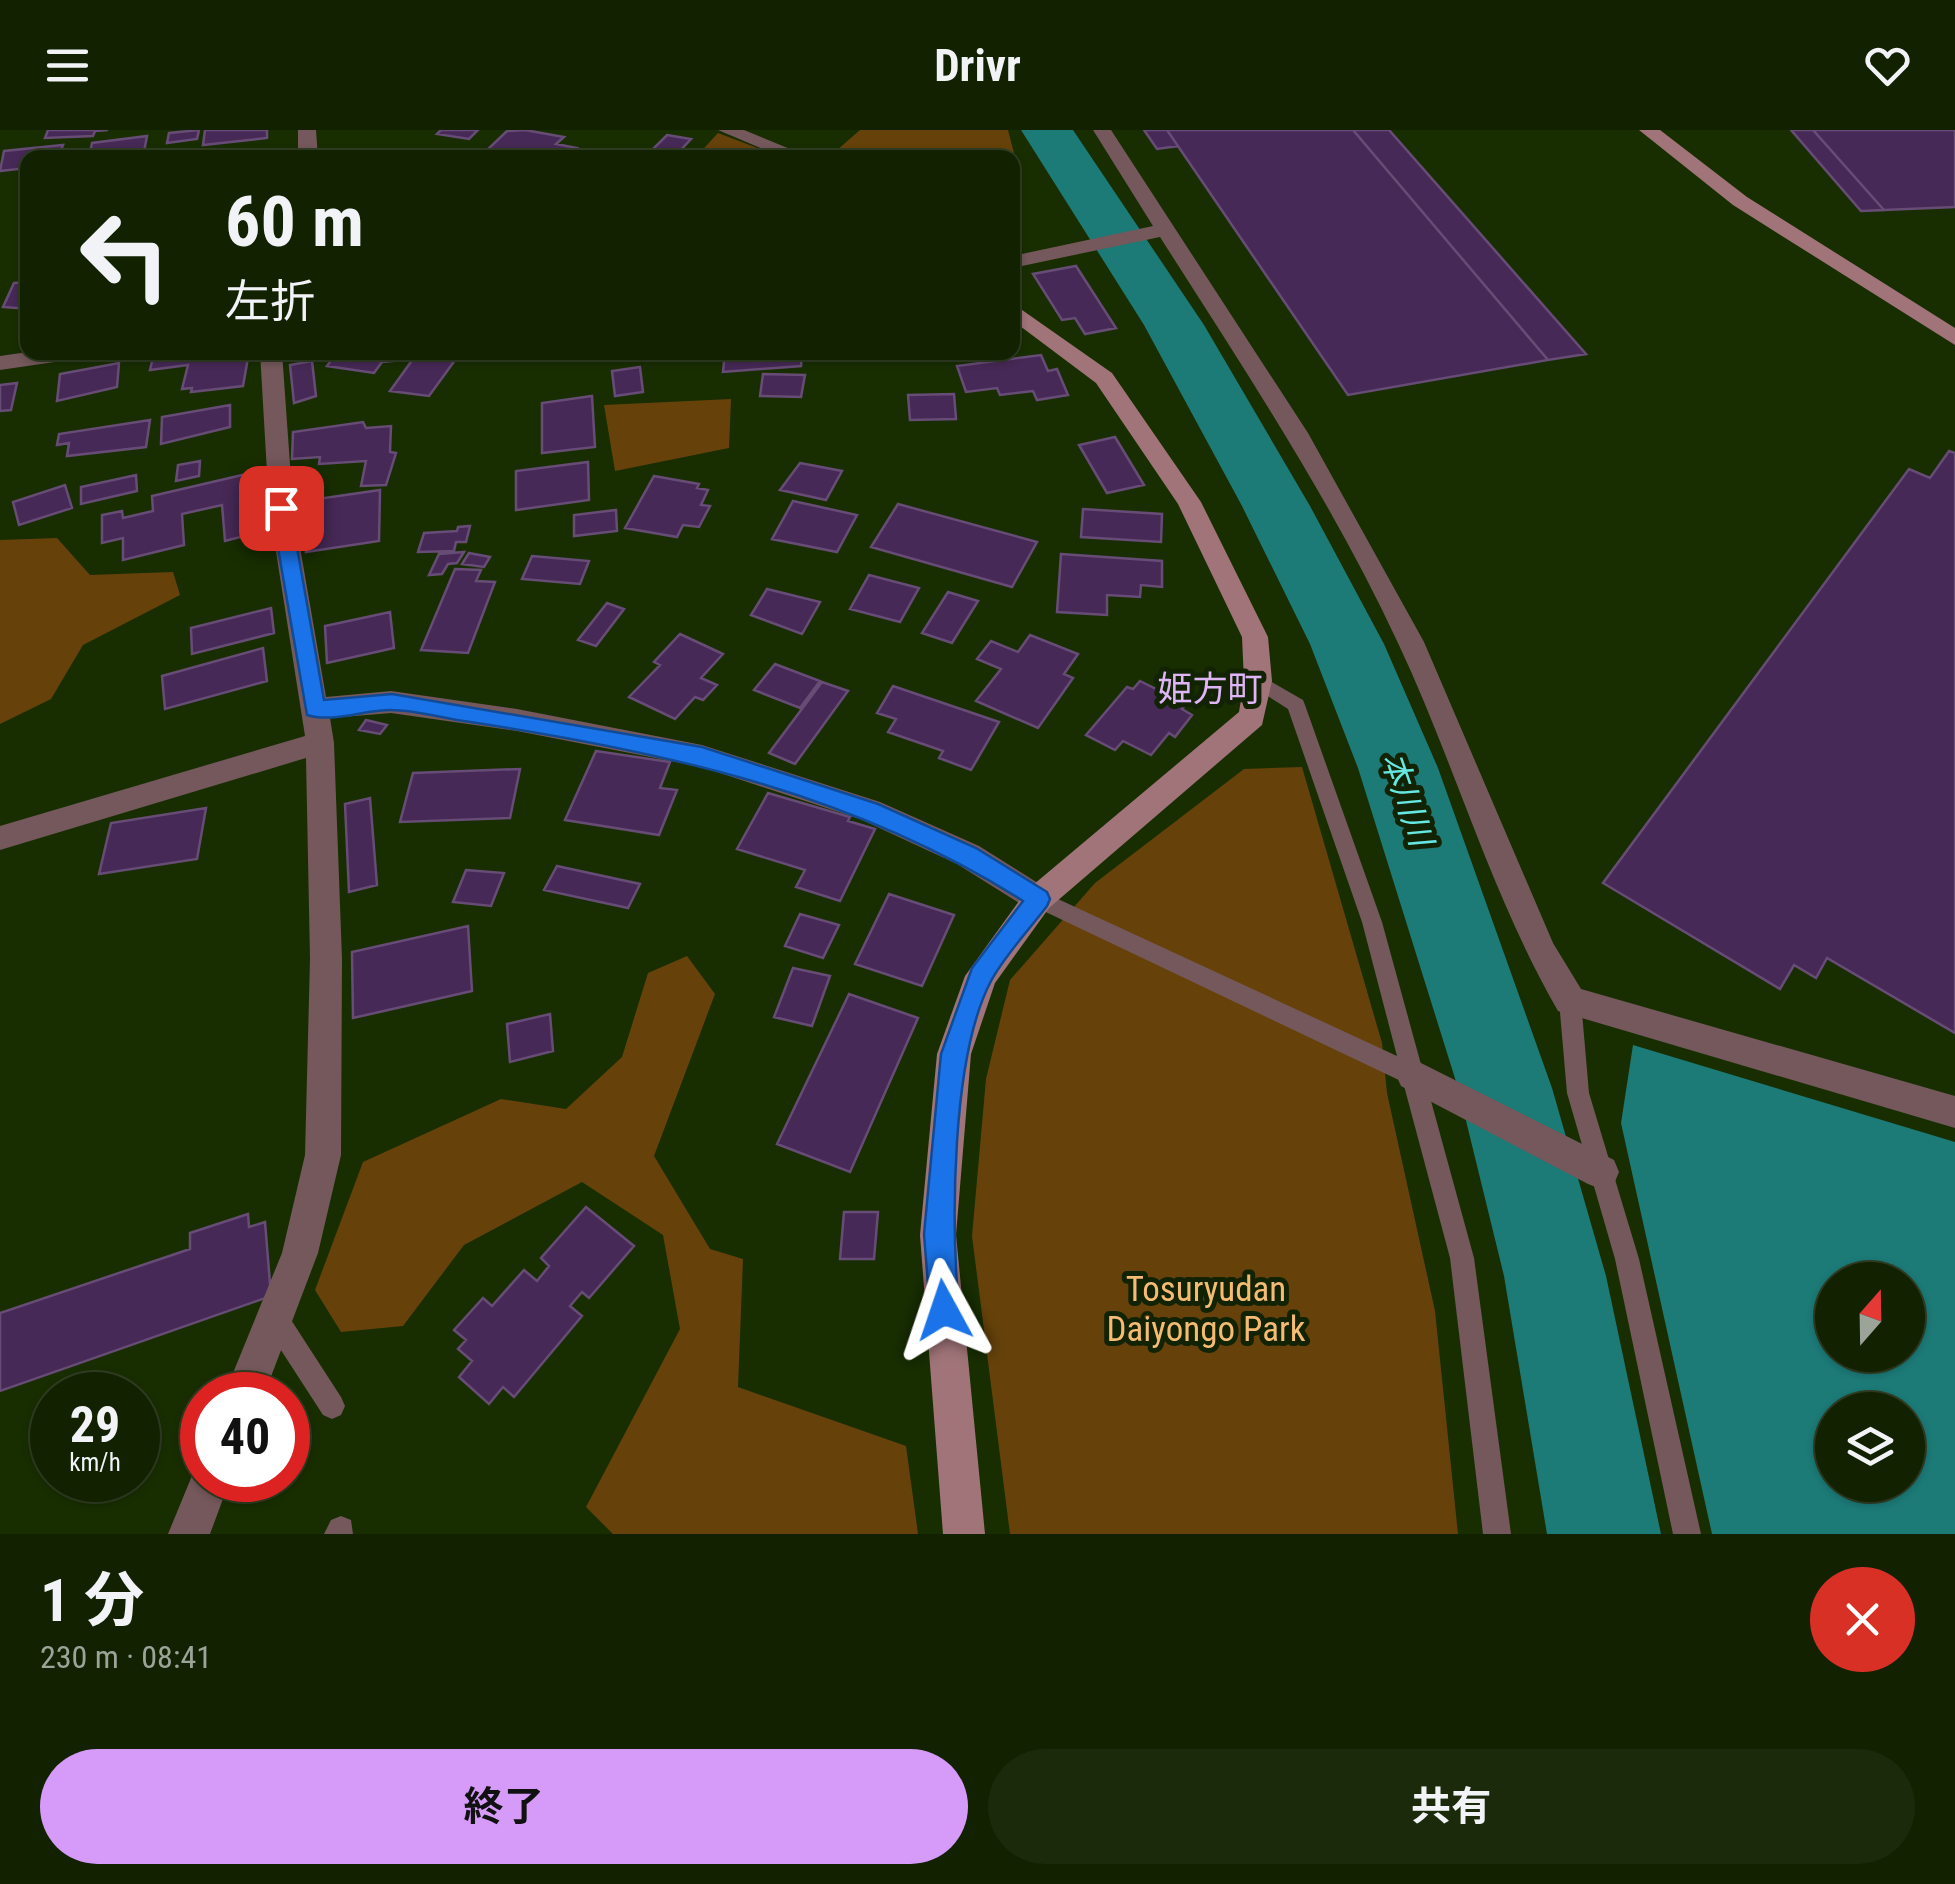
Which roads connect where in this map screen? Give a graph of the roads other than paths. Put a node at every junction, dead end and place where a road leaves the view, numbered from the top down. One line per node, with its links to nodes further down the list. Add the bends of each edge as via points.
1 (726, 130): 4 (street)
2 (1102, 130): 5 (street)
3 (1648, 130): 8 (street, via 1740,201)
4 (781, 150)
5 (1156, 232): 6 (street); 15 (street, via 1296,433 1411,642 1540,950)
6 (1020, 260)
7 (1020, 315): 10 (street, via 1104,378 1188,502 1255,637)
8 (1955, 338)
9 (272, 360): 11 (street, via 281,508)
10 (1258, 682): 14 (street, via 1252,717); 16 (lane, via 1296,705 1372,922)
11 (315, 710): 12 (street); 14 (street, via 392,702 702,756 870,810 968,854)
12 (320, 743): 13 (street); 19 (street, via 323,1155 300,1253)
13 (0, 838)
14 (1038, 899): 16 (lane); 24 (street, via 980,976 954,1054 938,1234)
15 (1570, 1000): 17 (street); 18 (lane, via 1578,1094)
16 (1413, 1075): 18 (street); 25 (lane, via 1462,1258)
17 (1955, 1112)
18 (1600, 1172): 26 (lane, via 1627,1259)
19 (274, 1318): 20 (street); 21 (lane)
20 (253, 1372)
21 (332, 1406)
22 (201, 1502): 23 (street)
23 (189, 1534)
24 (964, 1534)
25 (1497, 1534)
26 (1687, 1534)

